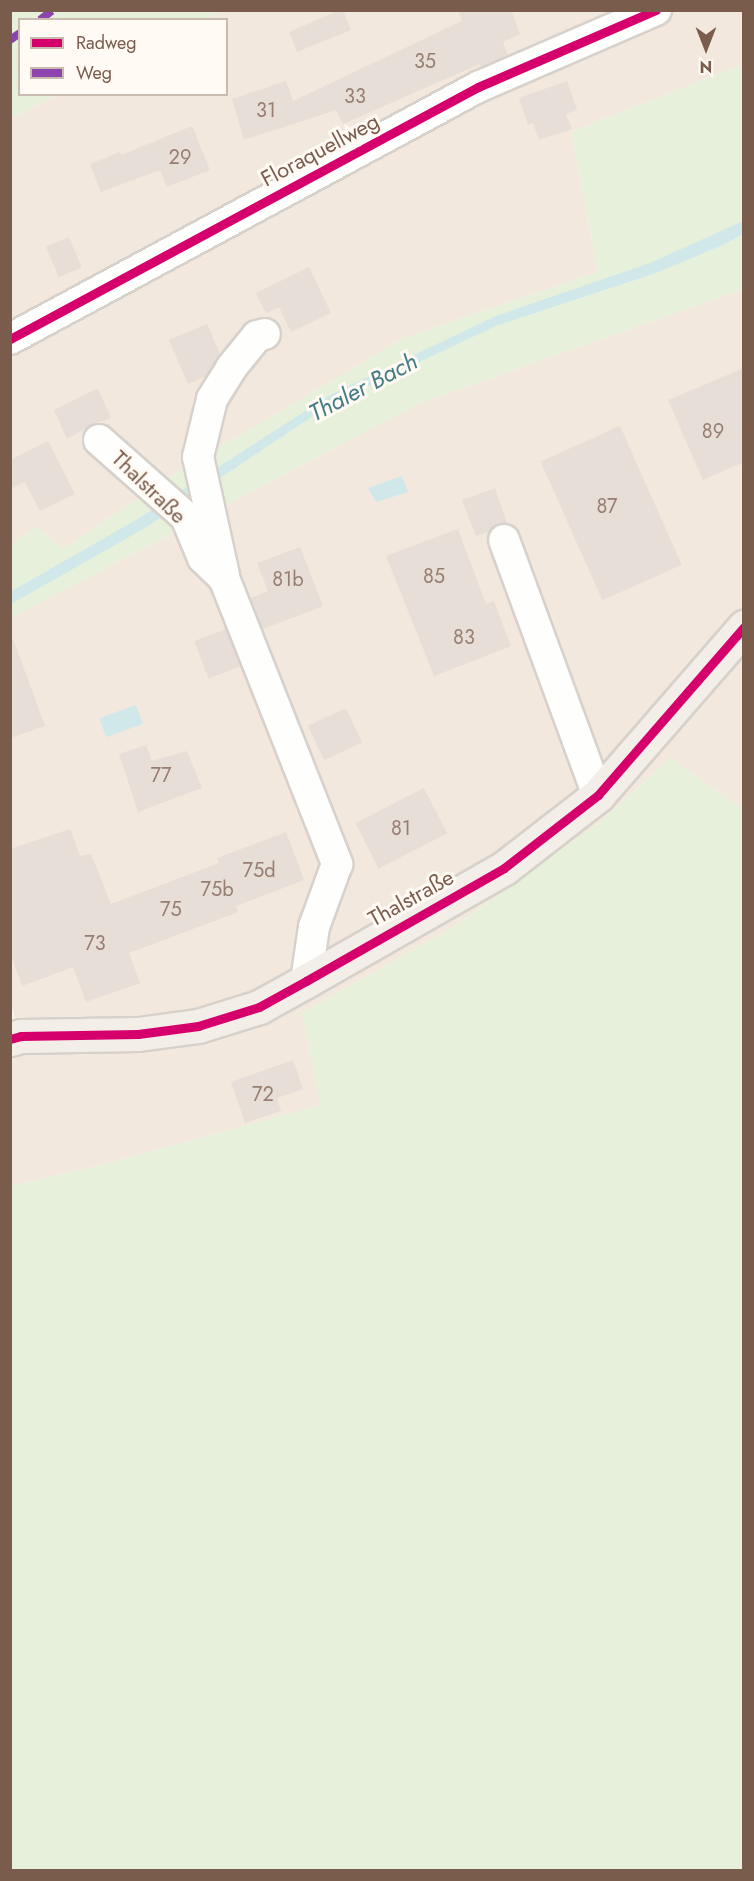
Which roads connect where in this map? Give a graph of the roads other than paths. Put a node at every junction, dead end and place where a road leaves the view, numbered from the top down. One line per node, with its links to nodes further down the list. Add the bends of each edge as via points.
1 (656, 10): 3 (street, Floraquellweg, via 478,87)
2 (265, 334): 5 (street, Thalstraße, via 258,336 231,368 212,399 198,457)
3 (10, 339)
4 (99, 440): 5 (street, Thalstraße)
5 (200, 520): 9 (street, Thalstraße, via 203,558 224,578 337,864 314,927)
6 (504, 540): 8 (street)
7 (744, 627): 8 (main road, Thalstraße)
8 (598, 795): 9 (main road, Thalstraße, via 504,868)
9 (306, 981): 10 (main road, Thalstraße, via 259,1007 198,1026 138,1034)
10 (10, 1039)

